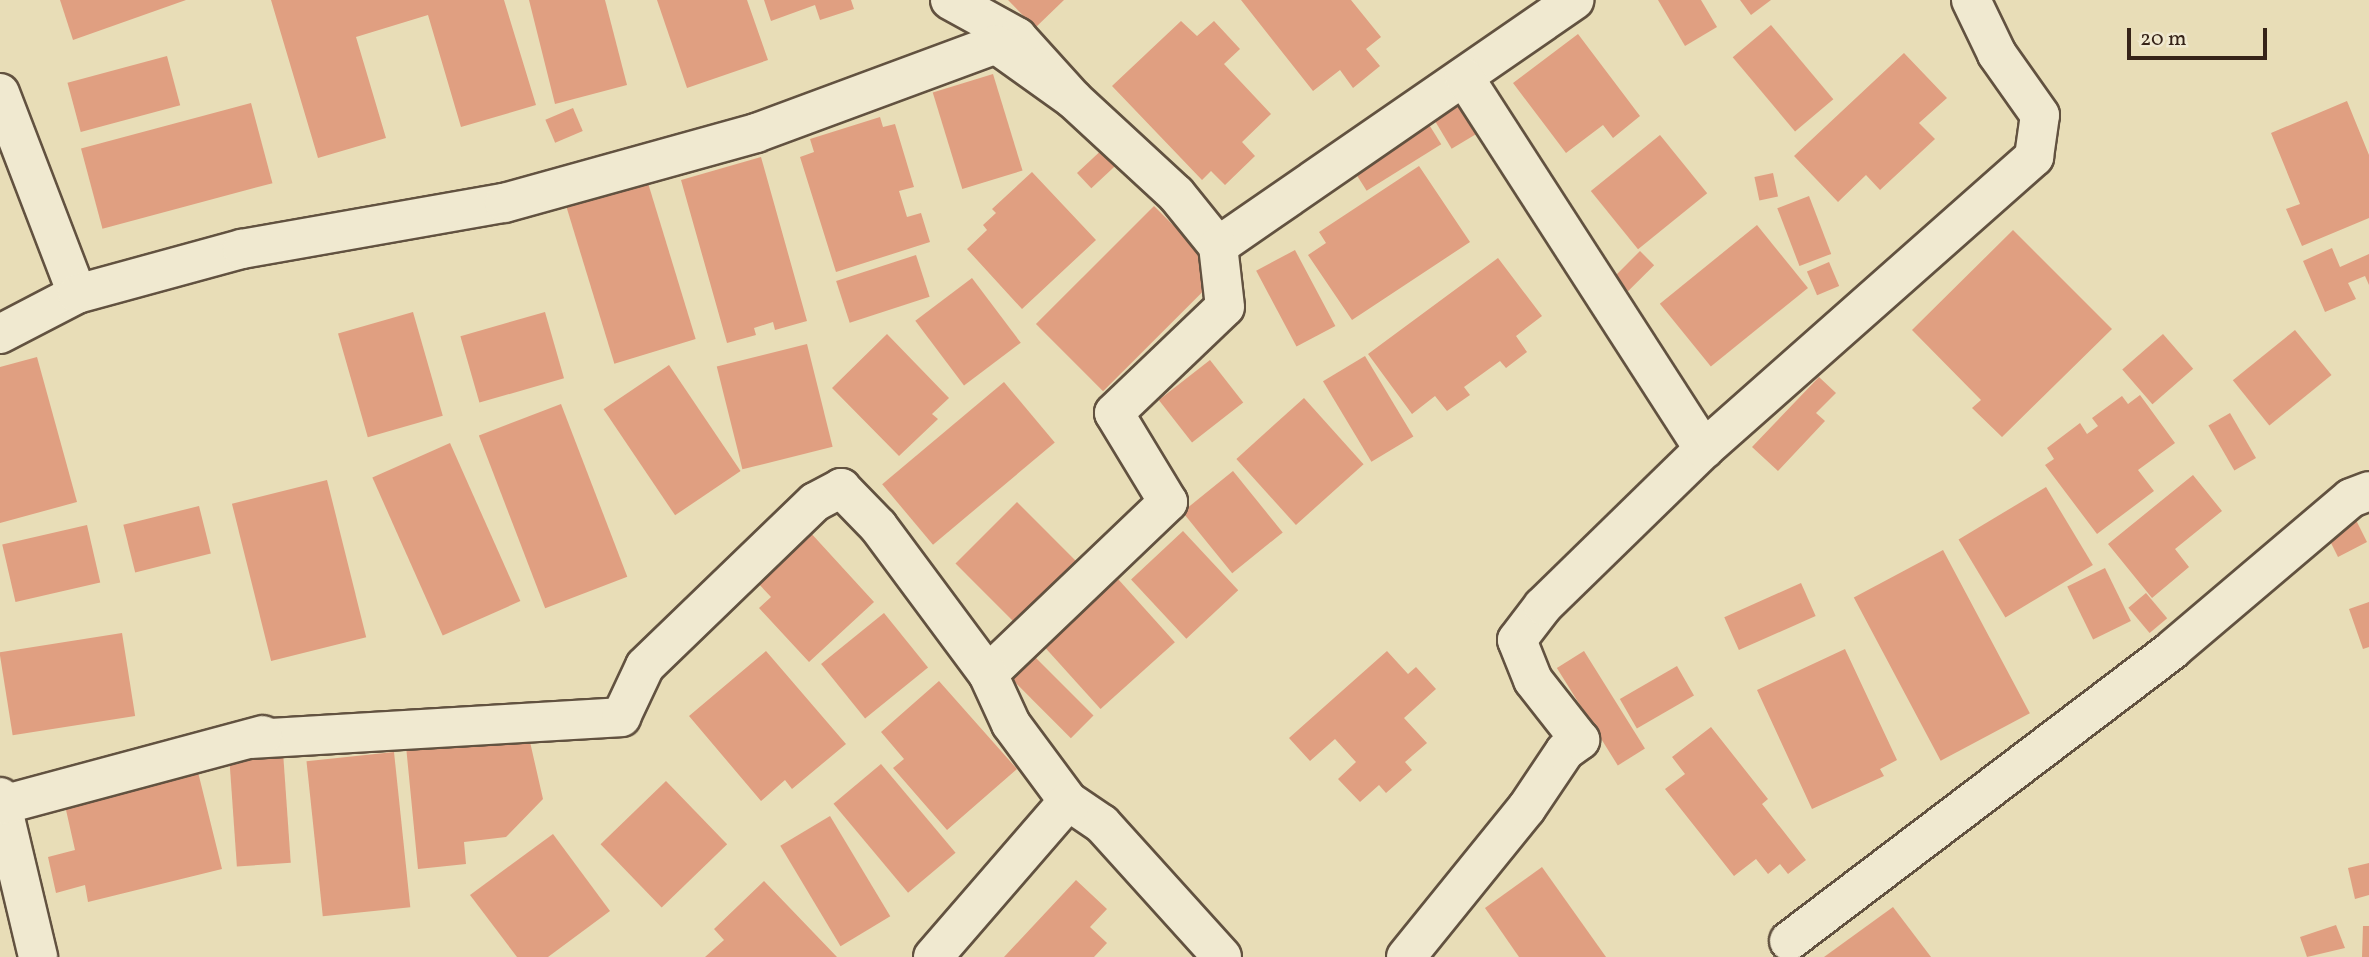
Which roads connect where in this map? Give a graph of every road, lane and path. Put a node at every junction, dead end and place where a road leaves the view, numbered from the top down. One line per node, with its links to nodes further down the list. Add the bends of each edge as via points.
1 (950, 0): 6 (street, via 1017,37)
2 (1574, 0): 4 (street)
3 (1971, 0): 10 (street, via 1997,54 2040,115 2034,157)
4 (1464, 77): 7 (street); 10 (street)
5 (0, 93): 8 (street)
6 (1073, 99): 7 (street, via 1176,194); 8 (street, via 996,44 755,133 503,203 242,249)
7 (1218, 246): 12 (street, via 1225,307 1114,413 1168,502)
8 (77, 295): 9 (street)
9 (0, 334)
10 (1703, 449): 19 (street, via 1543,606 1517,640 1533,680 1580,740 1565,751 1526,809)
11 (2369, 491): 15 (street, via 2351,498 2173,649)
12 (988, 674): 13 (street, via 878,526 841,488 815,502 645,666 621,717 258,737); 14 (street, via 1011,724)
13 (1, 801): 16 (street)
14 (1068, 801): 17 (street); 18 (street, via 1102,824)
15 (1789, 941)
16 (38, 957)
17 (933, 957)
18 (1222, 957)
19 (1406, 957)

